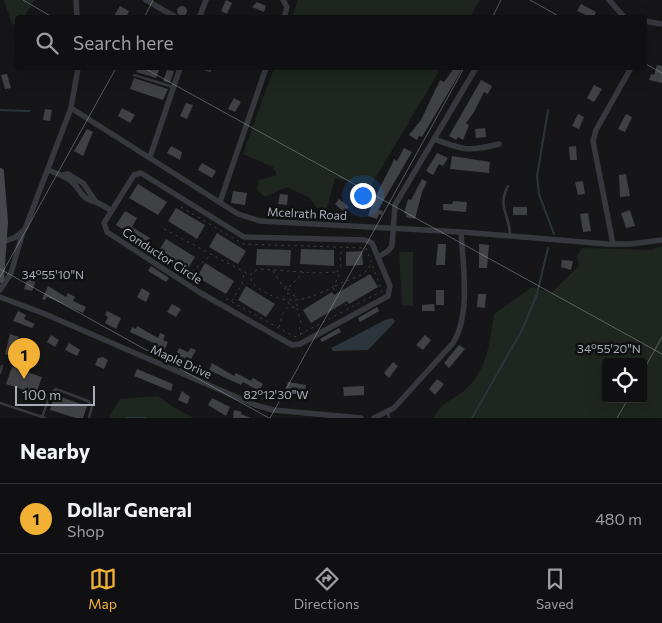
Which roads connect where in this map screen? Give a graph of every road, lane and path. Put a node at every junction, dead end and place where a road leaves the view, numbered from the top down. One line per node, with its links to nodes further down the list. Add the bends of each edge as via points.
1 (76, 0): 8 (street)
2 (146, 0): 9 (street)
3 (206, 0): 10 (street)
4 (283, 0): 7 (street)
5 (290, 0): 7 (street)
6 (609, 0): 12 (street)
7 (287, 7): 11 (street)
8 (77, 15)
9 (172, 15)
10 (200, 15)
11 (285, 15)
12 (622, 15)
13 (647, 22): 14 (street)
14 (662, 24)
15 (78, 70): 22 (street)
16 (179, 70): 21 (street)
17 (265, 70): 31 (street)
18 (475, 70): 23 (street)
19 (630, 70): 41 (street, via 593,141)
20 (134, 75): 21 (lane)
21 (173, 86): 25 (street)
22 (71, 108): 25 (street, Mcelrath Road); 26 (street)
23 (434, 138): 24 (street, via 461,149 475,150); 34 (street, via 395,205)
24 (499, 144)
25 (150, 157): 31 (street, Mcelrath Road)
26 (48, 170): 28 (street); 36 (street)
27 (0, 172): 40 (main road)
28 (62, 175): 30 (street, via 72,182 80,195); 30 (street, via 68,174 83,182)
29 (508, 186): 38 (lane, via 503,206)
30 (96, 202): 33 (street)
31 (220, 202): 34 (street, Mcelrath Road, via 238,214 260,221)
32 (181, 207): 42 (path, via 242,243)
33 (111, 210): 44 (street, Conductor Circle, via 134,175 141,173 244,237 365,240 372,243); 44 (street, Conductor Circle, via 104,223 107,232 199,292 292,345 300,344 388,296 390,286)
34 (392, 228): 37 (street, Mcelrath Road); 44 (street, via 392,246)
35 (164, 229): 43 (path)
36 (23, 232): 40 (street); 56 (street, via 10,273)
37 (461, 232): 38 (street, Mcelrath Road); 71 (street, via 463,310 460,331)
38 (510, 236): 41 (street, Mcelrath Road)
39 (662, 240): 41 (street, Mcelrath Road)
40 (3, 242): 52 (main road)
41 (613, 244)
42 (344, 248): 45 (path, via 366,248); 49 (path, via 340,255 341,266)
43 (211, 255): 47 (path); 51 (path)
44 (378, 257)
45 (372, 265): 54 (path, via 362,275); 65 (path, via 382,291)
46 (273, 271): 48 (path); 50 (path, via 255,269); 55 (path)
47 (244, 272): 50 (path); 62 (path, via 242,284)
48 (304, 272): 49 (path); 53 (path)
49 (336, 273): 54 (path, via 339,277)
50 (250, 275): 60 (path, via 251,282 257,287)
51 (187, 276)
52 (0, 279)
53 (289, 287): 55 (path); 57 (path)
54 (333, 287): 61 (path); 65 (path)
55 (285, 288): 57 (path)
56 (0, 290)
57 (287, 292): 61 (path)
58 (0, 297): 74 (street, Maple Drive, via 255,405)
59 (223, 297): 62 (path)
60 (288, 301): 61 (path); 63 (path)
61 (297, 301): 64 (path)
62 (231, 302): 66 (path)
63 (289, 305): 64 (path); 66 (path)
64 (297, 308): 67 (path)
65 (349, 309): 67 (path)
66 (278, 328): 67 (path, via 295,337)
67 (301, 334)
68 (2, 366): 69 (lane)
69 (0, 372)
70 (0, 403): 72 (lane)
71 (389, 415): 75 (street)
72 (44, 418): 73 (lane, via 51,393 56,390 88,401 92,406)
73 (89, 418)
74 (361, 418)
75 (374, 418)

